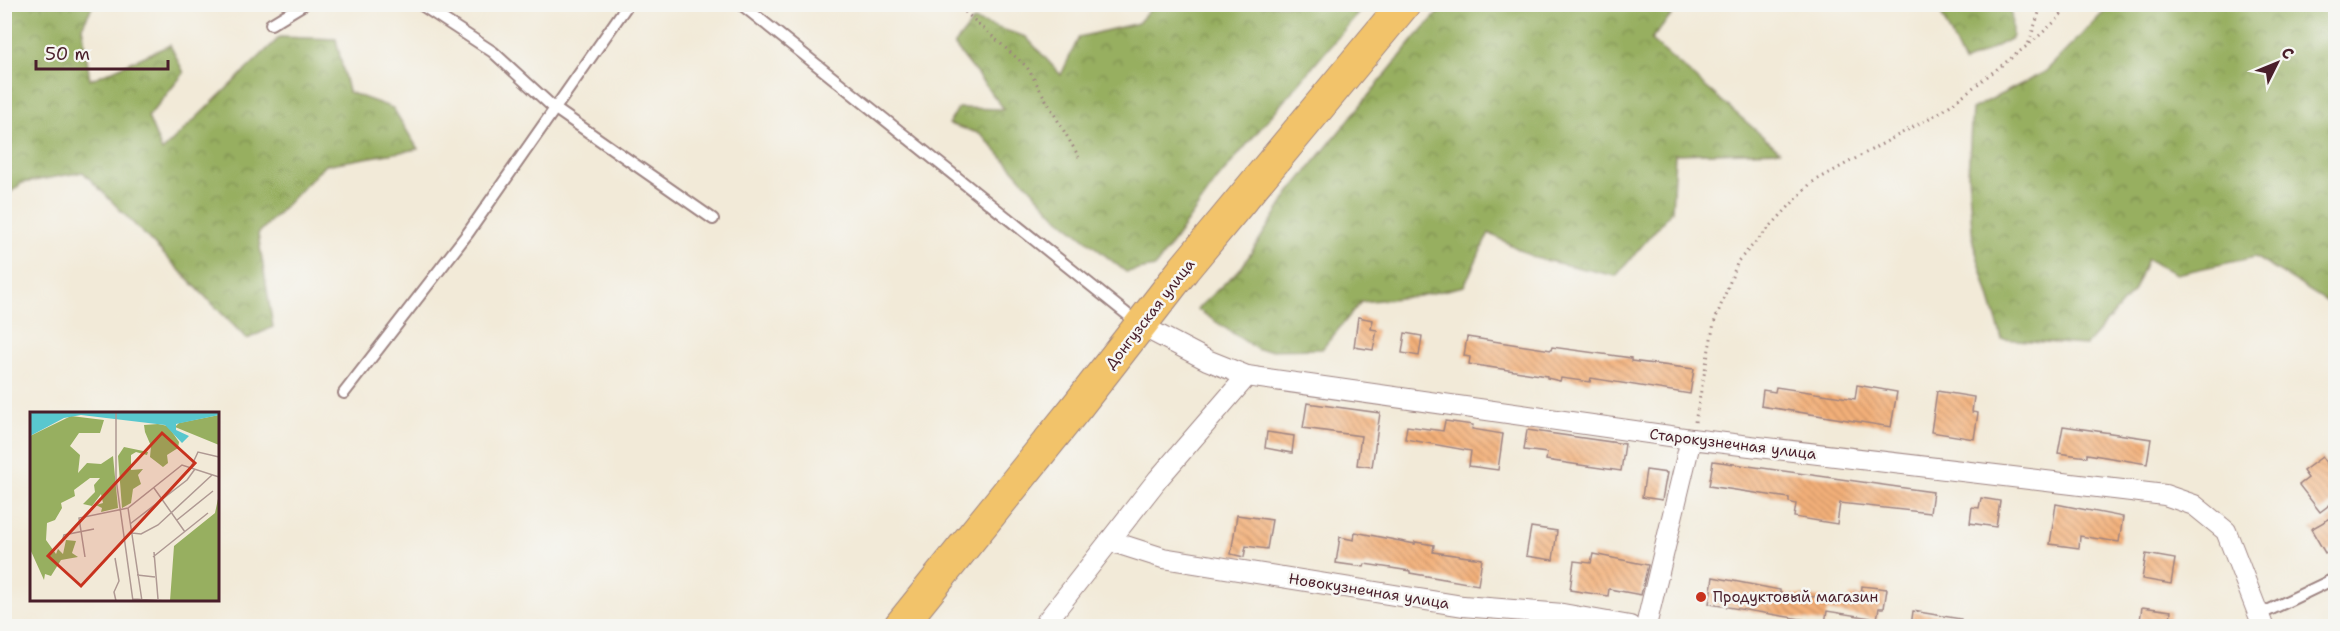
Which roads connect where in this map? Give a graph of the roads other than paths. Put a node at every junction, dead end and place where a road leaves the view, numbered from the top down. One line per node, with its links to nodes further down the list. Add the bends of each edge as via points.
1 (304, 4): 6 (lane)
2 (420, 4): 7 (lane, via 492,52)
3 (628, 4): 7 (lane)
4 (741, 4): 9 (lane)
5 (1404, 4): 9 (main road, Донгузская улица)
6 (271, 24)
7 (554, 108): 8 (lane); 11 (lane, via 468,233)
8 (714, 219)
9 (1140, 325): 10 (street, Старокузнечная улица); 16 (main road, Донгузская улица)
10 (1247, 376): 12 (street, Старокузнечная улица); 13 (street)
11 (344, 393)
12 (1691, 439): 15 (street, Старокузнечная улица, via 2165,495 2194,505 2226,531); 19 (street)
13 (1110, 541): 17 (street); 18 (street, Новокузнечная улица, via 1174,560 1463,606 1563,614)
14 (2336, 578): 15 (lane)
15 (2261, 621)
16 (900, 627)
17 (1043, 627)
18 (1630, 627)
19 (1646, 627)

